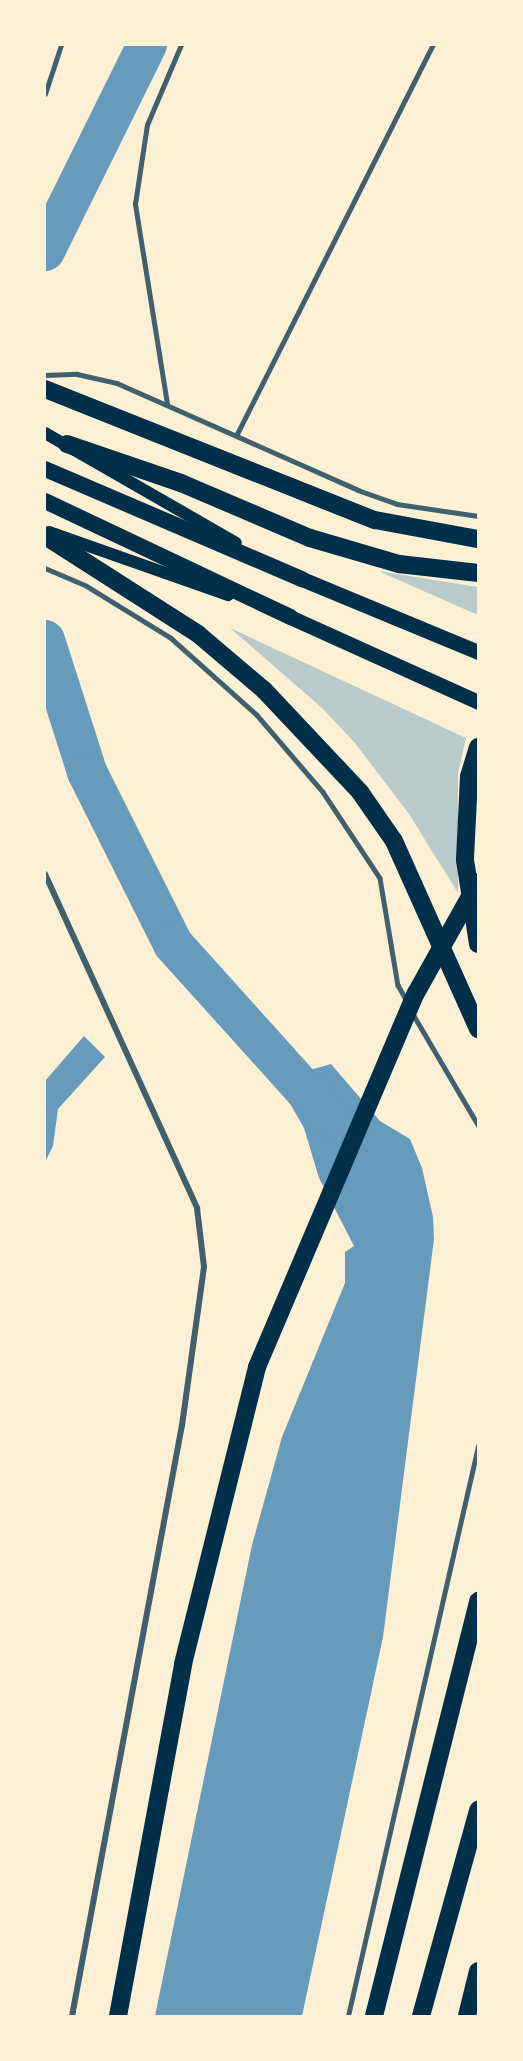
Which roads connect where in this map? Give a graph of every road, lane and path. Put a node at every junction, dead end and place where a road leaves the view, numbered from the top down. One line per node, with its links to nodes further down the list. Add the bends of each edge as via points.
1 (61, 45): 4 (lane)
2 (182, 45): 7 (lane, via 147,125 135,204)
3 (433, 45): 9 (lane)
4 (45, 94)
5 (45, 375): 7 (lane, via 77,374 117,383)
6 (45, 389): 16 (highway, via 375,520)
7 (167, 404): 9 (lane)
8 (45, 433): 10 (main road)
9 (236, 436): 13 (lane, via 397,504)
10 (67, 444): 18 (highway, via 181,483 310,538 399,564); 19 (main road, via 131,486)
11 (45, 469): 19 (highway)
12 (45, 501): 20 (highway)
13 (478, 516)
14 (45, 531): 20 (main road)
15 (45, 536): 27 (highway, via 198,634 264,690 360,792 394,841)
16 (478, 539)
17 (45, 568): 28 (lane, via 85,585 171,638 257,715 323,792 380,878 399,985)
18 (478, 573)
19 (302, 579): 21 (main road)
20 (290, 617): 22 (main road)
21 (478, 652)
22 (478, 702)
23 (478, 747): 26 (highway, via 469,777 465,860)
24 (45, 874): 33 (street, via 197,1208 204,1267 182,1425)
25 (478, 882): 34 (highway, via 416,993 257,1367 183,1664)
26 (478, 944)
27 (478, 1029)
28 (478, 1125)
29 (478, 1446): 35 (lane)
30 (477, 1602): 36 (highway)
31 (478, 1810): 37 (highway)
32 (478, 1971): 38 (highway)
33 (72, 2016)
34 (118, 2016)
35 (348, 2016)
36 (374, 2016)
37 (422, 2016)
38 (467, 2016)

